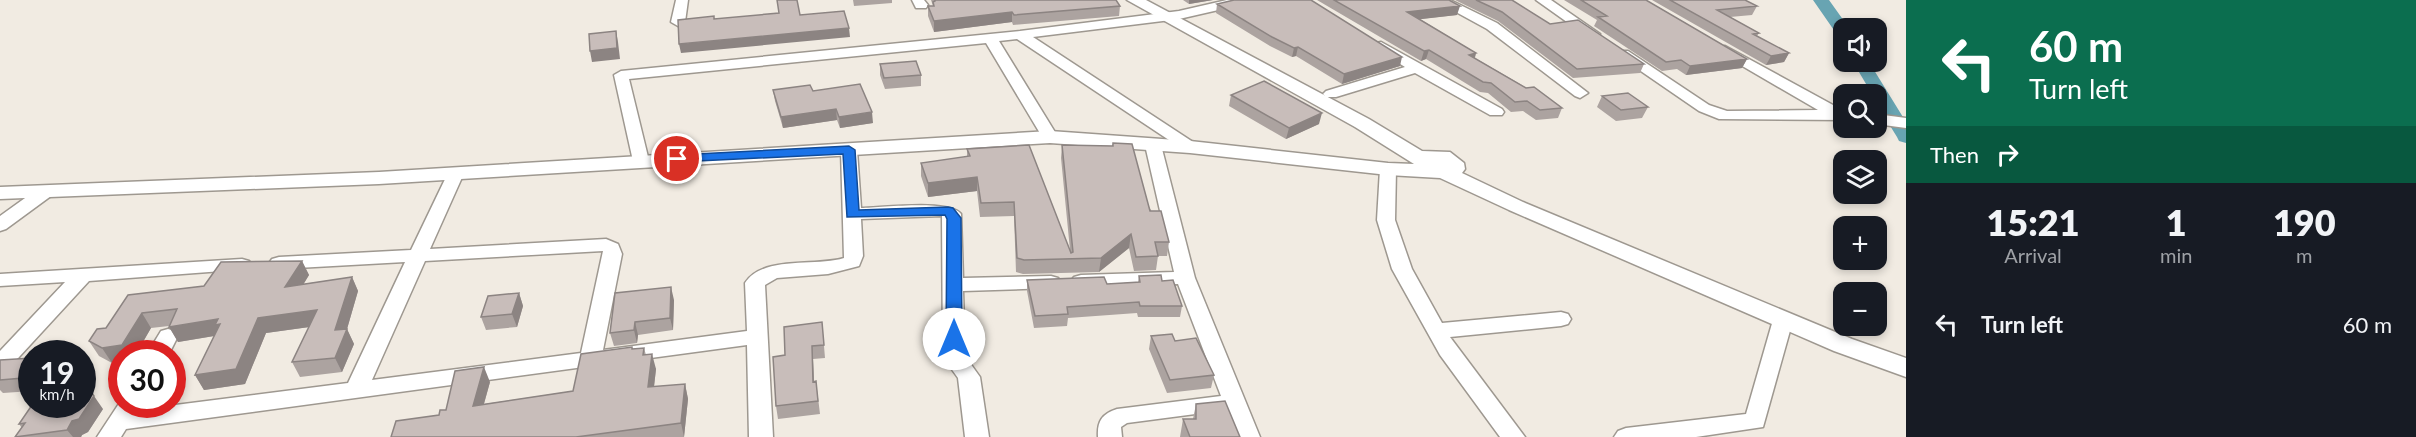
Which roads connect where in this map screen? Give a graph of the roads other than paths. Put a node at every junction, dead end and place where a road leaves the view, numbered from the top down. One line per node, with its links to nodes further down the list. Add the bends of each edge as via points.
1 (682, 0): 8 (street)
2 (1135, 0): 7 (street)
3 (1153, 0): 7 (street)
4 (1244, 0): 7 (street)
5 (1440, 0): 14 (street, via 1492,26)
6 (1542, 0): 18 (street, via 1704,108 1745,118)
7 (1171, 16): 9 (street); 15 (street); 19 (street)
8 (678, 22)
9 (1020, 35): 11 (street); 24 (street)
10 (1366, 37): 13 (street)
11 (990, 38): 22 (street); 26 (street, via 621,75)
12 (1708, 40): 16 (street)
13 (1417, 68): 15 (street); 17 (street)
14 (1580, 93)
15 (1331, 94): 19 (street)
16 (1833, 111)
17 (1496, 112)
18 (1833, 116)
19 (1367, 121): 27 (street)
20 (1887, 121): 21 (street)
21 (1906, 123)
22 (1050, 137): 23 (street); 25 (street)
23 (1153, 145): 24 (street); 37 (street)
24 (1190, 147): 28 (street)
25 (849, 150): 26 (street); 32 (street)
26 (641, 161): 29 (street)
27 (1438, 165): 28 (street); 33 (street)
28 (1388, 169): 42 (street, via 1386,208 1390,234 1402,269)
29 (456, 173): 30 (street); 35 (street)
30 (45, 192): 31 (street); 34 (street)
31 (0, 193)
32 (852, 214): 39 (street, via 948,211 954,218); 43 (street, via 852,262 759,277 755,283)
33 (1548, 215): 41 (street); 44 (street)
34 (0, 225)
35 (418, 255): 36 (street); 45 (street, via 606,244 613,254); 48 (street)
36 (84, 274): 38 (street); 46 (street)
37 (1185, 278): 39 (street); 49 (street)
38 (0, 280)
39 (954, 285): 52 (street, via 954,357 969,377)
40 (1561, 320): 42 (street)
41 (1783, 320): 47 (street); 56 (street, via 1755,421)
42 (1435, 331): 55 (street)
43 (756, 337): 45 (street); 51 (street)
44 (1906, 353)
45 (590, 360): 48 (street)
46 (0, 364)
47 (1906, 368)
48 (356, 390): 50 (street)
49 (1233, 402): 53 (street, via 1114,418 1109,425); 54 (street)
50 (119, 421)
51 (761, 437)
52 (977, 437)
53 (1110, 437)
54 (1248, 437)
55 (1513, 437)
56 (1626, 437)

